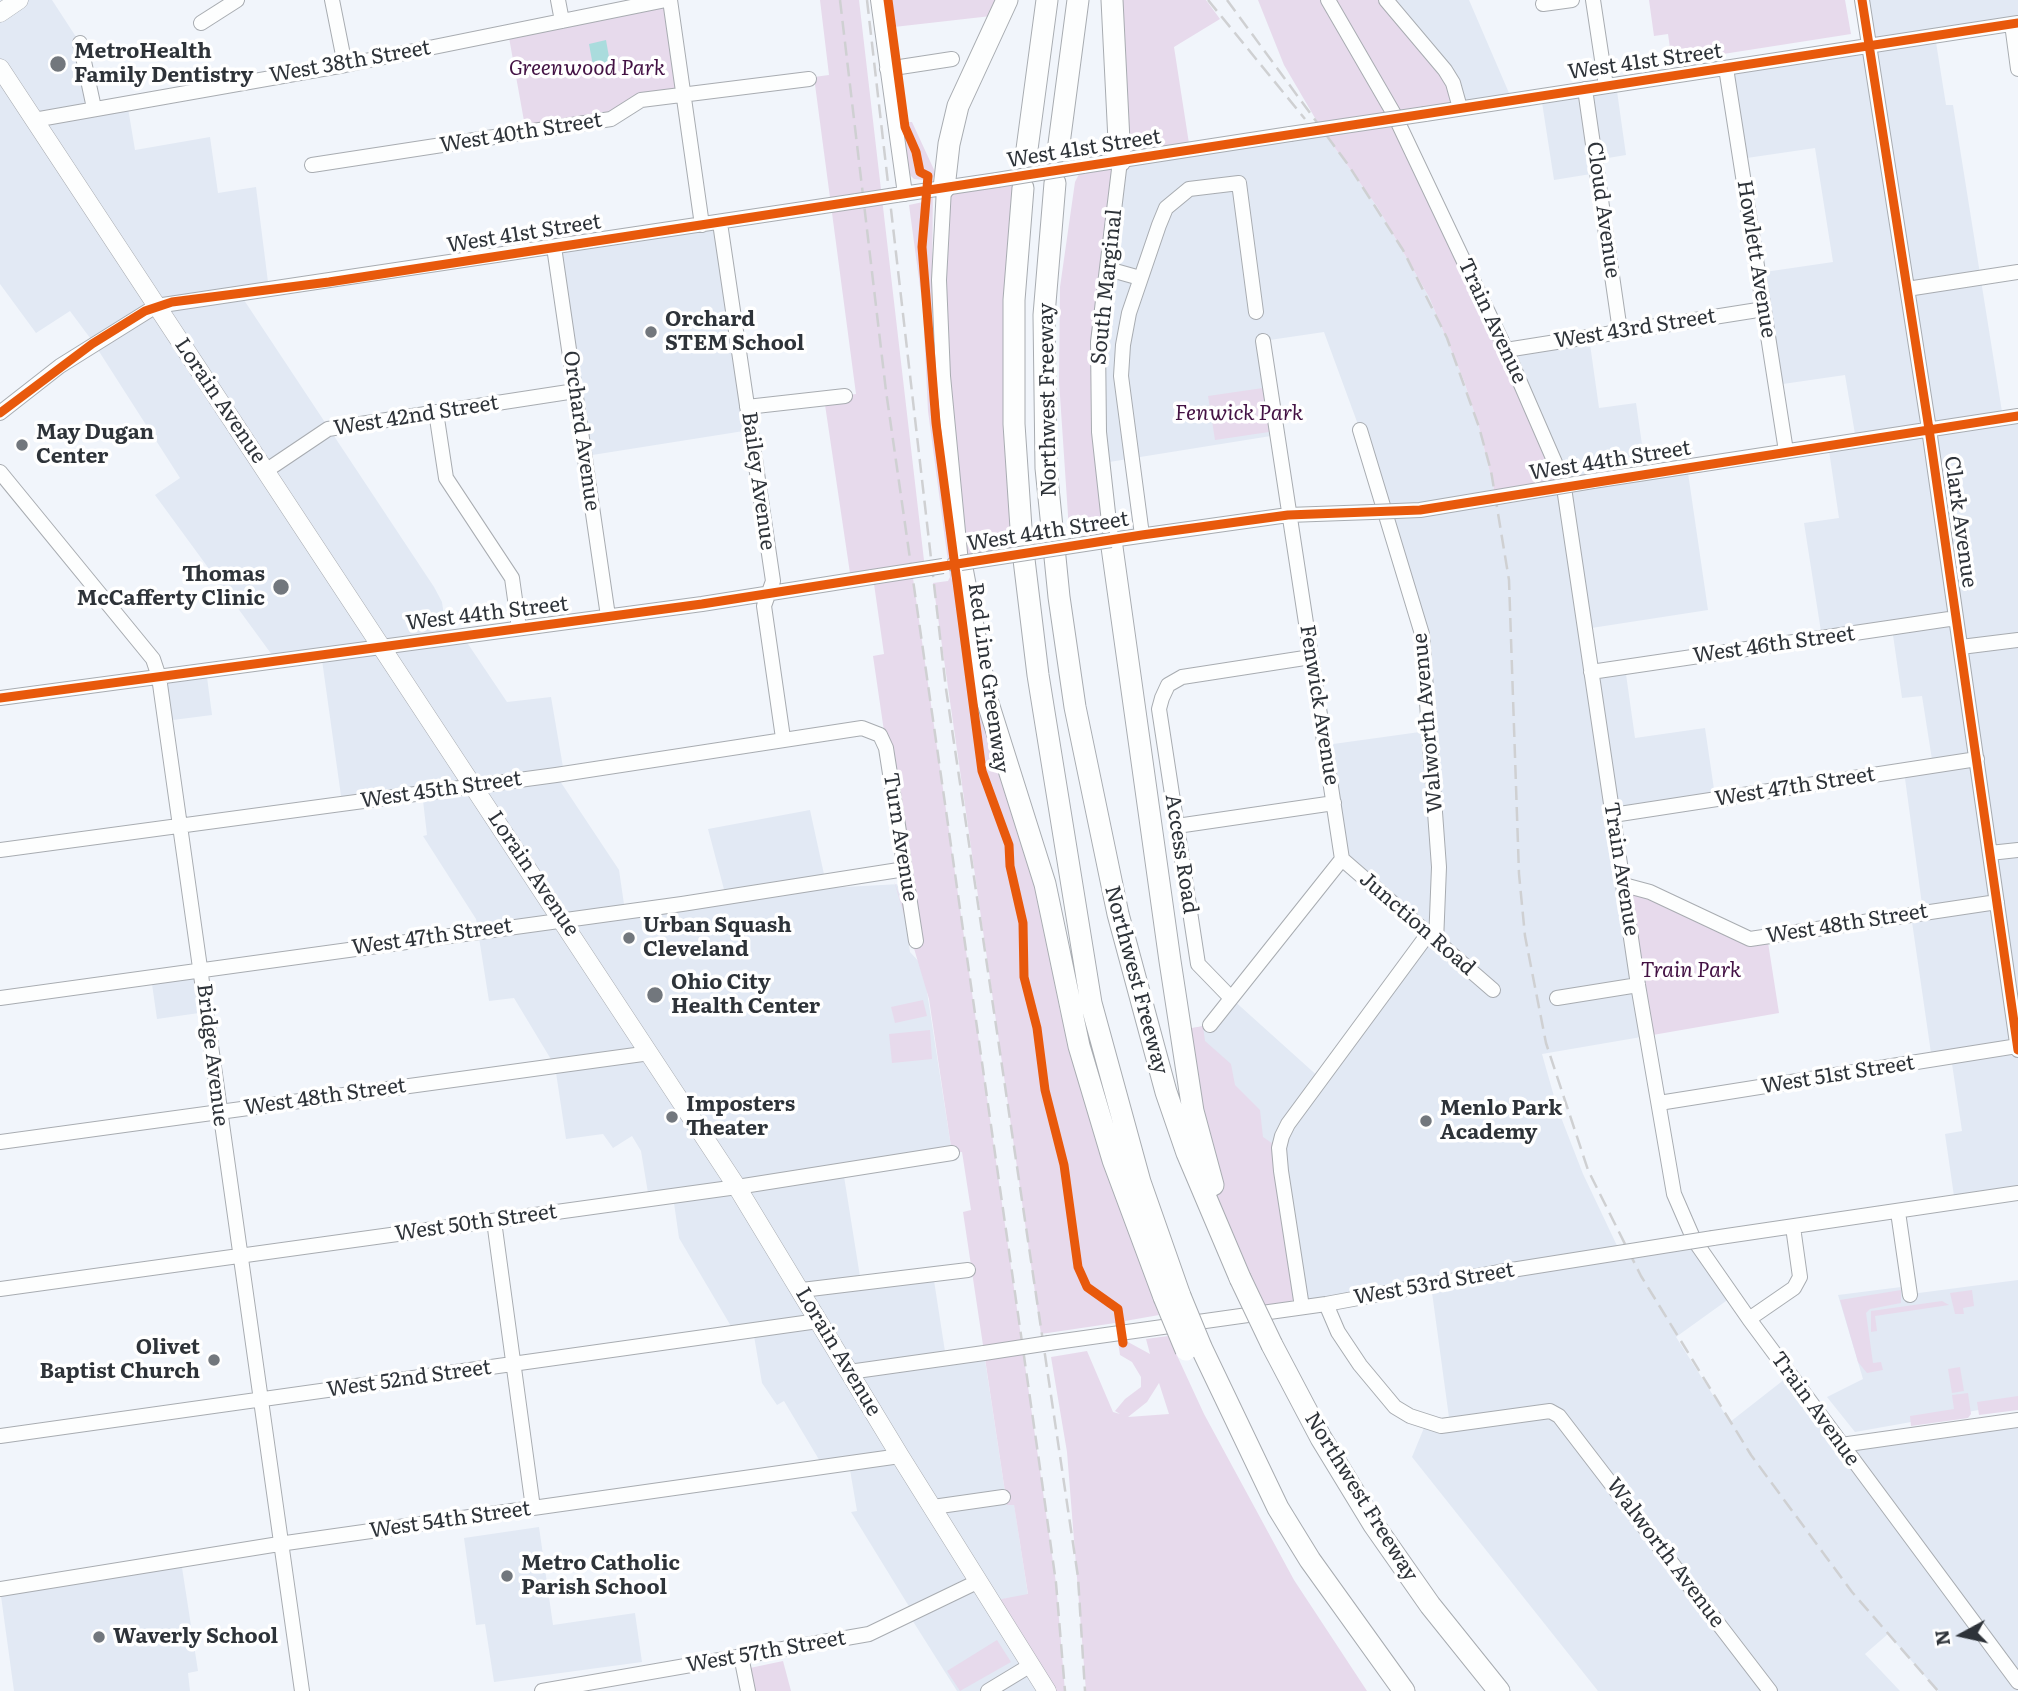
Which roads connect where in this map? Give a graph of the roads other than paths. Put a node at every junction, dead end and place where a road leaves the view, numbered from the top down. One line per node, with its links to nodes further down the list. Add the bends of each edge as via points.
1 (19, 0): 17 (main road)
2 (237, 0): 19 (street)
3 (332, 0): 24 (street)
4 (558, 0): 18 (street)
5 (668, 0): 18 (street, West 38th Street); 32 (street)
6 (878, 0): 27 (street)
7 (1007, 0): 41 (highway, via 958,106)
8 (1047, 0): 38 (highway)
9 (1078, 0): 36 (highway)
10 (1112, 0): 37 (highway)
11 (1328, 0): 56 (street, Train Avenue, via 1394,114)
12 (1386, 0): 34 (street, via 1445,70)
13 (1572, 0): 16 (street)
14 (1593, 0): 30 (street)
15 (1862, 0): 22 (street, Clark Avenue)
16 (1544, 5)
17 (0, 13)
18 (562, 21): 24 (street, West 38th Street)
19 (201, 23)
20 (2015, 23): 22 (street, West 41st Street); 28 (street)
21 (80, 43): 33 (street)
22 (1869, 46): 26 (street, West 41st Street); 50 (street, Clark Avenue)
23 (952, 59): 27 (street)
24 (345, 65): 33 (street, West 38th Street)
25 (0, 68): 35 (main road, Lorain Avenue)
26 (1726, 68): 30 (street, West 41st Street); 52 (street, Howlett Avenue)
27 (887, 69): 43 (street)
28 (2018, 69)
29 (809, 79): 32 (street, West 40th Street)
30 (1606, 86): 31 (street, West 41st Street)
31 (1585, 89): 34 (street, West 41st Street); 54 (street, Cloud Avenue)
32 (683, 93): 39 (street, West 40th Street, via 641,100 611,119); 45 (street)
33 (94, 108): 35 (street, West 38th Street)
34 (1460, 108): 37 (street, West 41st Street, bridge)
35 (34, 120): 51 (main road, Lorain Avenue)
36 (1058, 159)
37 (1121, 161): 41 (street, West 41st Street, bridge); 47 (street, South Marginal)
38 (1025, 164)
39 (312, 165)
40 (1055, 183): 122 (highway, Northwest Freeway, via 1044,316 1046,468 1075,707 1115,901 1148,1030 1187,1153)
41 (944, 188): 43 (street, West 41st Street); 71 (street, via 939,280)
42 (1023, 188): 126 (highway, Northwest Freeway, via 1014,300 1014,424 1038,675 1091,1003)
43 (900, 195): 44 (street, West 41st Street, bridge)
44 (720, 223): 45 (street, West 41st Street); 59 (street, Bailey Avenue)
45 (702, 225): 46 (street, West 41st Street)
46 (554, 247): 51 (street, West 41st Street); 57 (street, Orchard Avenue)
47 (1108, 269): 49 (street); 70 (street, South Marginal, via 1098,342 1098,393)
48 (2018, 272): 50 (street)
49 (1140, 278): 53 (street, via 1158,225 1177,197 1202,186 1239,183); 69 (street, via 1129,313 1121,376)
50 (1907, 289): 63 (street, Clark Avenue)
51 (156, 306): 61 (street, via 70,358); 66 (main road, Lorain Avenue)
52 (1764, 309): 54 (street, West 43rd Street); 65 (street, Howlett Avenue)
53 (1256, 312)
54 (1620, 331): 56 (street, West 43rd Street)
55 (1263, 341): 68 (street, Fenwick Avenue)
56 (1506, 350): 80 (street, Train Avenue, via 1563,481)
57 (575, 391): 60 (street, West 42nd Street); 73 (street, Orchard Avenue)
58 (845, 396): 59 (street)
59 (747, 407): 72 (street, Bailey Avenue, via 773,581)
60 (436, 412): 66 (street, West 42nd Street, via 328,429); 75 (street, via 446,478 512,578)
61 (0, 413)
62 (2018, 416): 63 (street, West 44th Street)
63 (1929, 429): 65 (street, West 44th Street); 74 (street, Clark Avenue)
64 (1360, 430): 99 (street, Walworth Avenue, via 1422,634 1439,867)
65 (1786, 451): 68 (street, West 44th Street, bridge, via 1432,508)
66 (267, 470): 77 (main road, Lorain Avenue)
67 (0, 472): 81 (street, Bridge Avenue, via 145,649)
68 (1288, 516): 69 (street, West 44th Street); 79 (street, Fenwick Avenue)
69 (1142, 535): 70 (street, West 44th Street)
70 (1111, 540): 71 (street, West 44th Street, bridge); 122 (highway, via 1193,1111)
71 (952, 565): 72 (street, West 44th Street, bridge); 126 (highway, via 984,688 1045,884 1079,1046 1116,1171)
72 (769, 592): 73 (street, West 44th Street); 84 (street, Bailey Avenue, via 764,606)
73 (608, 616): 75 (street, West 44th Street)
74 (1956, 618): 78 (street, Clark Avenue); 80 (street, West 46th Street)
75 (519, 628): 77 (street, West 44th Street)
76 (2018, 640): 78 (street)
77 (380, 645): 81 (street, West 44th Street); 86 (main road, Lorain Avenue)
78 (1961, 647): 85 (street, Clark Avenue)
79 (1311, 657): 87 (street, Fenwick Avenue); 89 (street, Access Road, via 1182,677 1168,685 1159,709)
80 (1591, 672): 88 (street, Train Avenue)
81 (159, 677): 82 (street, West 44th Street); 90 (street, Bridge Avenue)
82 (0, 698)
83 (880, 735): 84 (street, West 45th Street, via 862,728); 95 (street, Turn Avenue, via 886,748)
84 (783, 737): 86 (street, West 45th Street, via 556,775)
85 (1976, 760): 88 (street, West 47th Street); 93 (street, Clark Avenue)
86 (473, 784): 90 (street, West 45th Street); 98 (main road, Lorain Avenue)
87 (1334, 803): 89 (street); 94 (street, Fenwick Avenue)
88 (1613, 815): 96 (street, Train Avenue)
89 (1177, 826): 106 (street, Access Road, via 1198,964)
90 (180, 827): 91 (street, West 45th Street); 101 (street, Bridge Avenue)
91 (0, 850)
92 (2018, 850): 93 (street)
93 (1990, 853): 97 (street, Clark Avenue)
94 (1342, 859): 99 (street, Junction Road); 106 (street)
95 (905, 869): 98 (street, West 47th Street); 100 (street, Turn Avenue)
96 (1624, 884): 97 (street, West 48th Street, via 1750,939); 102 (street, Train Avenue)
97 (1997, 902): 104 (street, Clark Avenue)
98 (563, 919): 101 (street, West 47th Street); 110 (main road, Lorain Avenue)
99 (1432, 938): 103 (street, Junction Road); 128 (street, via 1282,1136 1281,1171)
100 (916, 941)
101 (201, 970): 105 (street, West 47th Street); 112 (street, Bridge Avenue)
102 (1639, 985): 107 (street); 111 (street, Train Avenue)
103 (1493, 989)
104 (2014, 992): 109 (street, Clark Avenue)
105 (0, 998)
106 (1231, 998): 108 (street)
107 (1557, 998)
108 (1210, 1025)
109 (2018, 1048): 111 (street, West 51st Street)
110 (650, 1053): 112 (street, West 48th Street); 115 (main road, Lorain Avenue)
111 (1659, 1103): 129 (street, Train Avenue, via 1674,1194 1694,1240)
112 (219, 1112): 113 (street, West 48th Street); 120 (street, Bridge Avenue)
113 (0, 1142)
114 (952, 1153): 115 (street, West 50th Street)
115 (737, 1186): 118 (street, West 50th Street); 124 (main road, Lorain Avenue)
116 (2018, 1193): 117 (street, West 53rd Street)
117 (1898, 1212): 119 (street, West 53rd Street); 125 (street)
118 (494, 1221): 120 (street, West 50th Street); 131 (street)
119 (1793, 1227): 127 (street, West 53rd Street, bridge); 129 (street, via 1800,1277 1794,1287)
120 (239, 1256): 123 (street, West 50th Street); 133 (street, Bridge Avenue)
121 (968, 1270): 124 (street)
122 (1239, 1275): 152 (highway, Northwest Freeway, bridge, via 1321,1438 1374,1525)
123 (0, 1289)
124 (802, 1290): 130 (main road, Lorain Avenue)
125 (1910, 1295)
126 (1172, 1296): 151 (highway, Northwest Freeway, bridge, via 1193,1348 1278,1508)
127 (1326, 1304): 128 (street, West 53rd Street); 153 (street, Walworth Avenue, via 1360,1365 1395,1407 1410,1416 1441,1426 1550,1411 1559,1416)
128 (1302, 1307): 132 (street, West 53rd Street, bridge)
129 (1749, 1318): 136 (street, Train Avenue)
130 (818, 1321): 131 (street, West 52nd Street); 132 (main road, Lorain Avenue)
131 (513, 1364): 133 (street, West 52nd Street); 140 (street)
132 (849, 1372): 137 (main road, Lorain Avenue)
133 (259, 1400): 135 (street, West 52nd Street); 141 (street, Bridge Avenue)
134 (2018, 1420): 136 (street)
135 (0, 1436)
136 (1841, 1445): 146 (street, Train Avenue)
137 (900, 1457): 139 (main road, Lorain Avenue); 140 (street, West 54th Street)
138 (1003, 1497): 139 (street)
139 (933, 1507): 142 (main road, Lorain Avenue)
140 (533, 1508): 141 (street, West 54th Street)
141 (279, 1544): 143 (street, West 54th Street); 147 (street, Bridge Avenue)
142 (979, 1581): 144 (street, West 57th Street, via 869,1634); 145 (main road, Lorain Avenue)
143 (0, 1589)
144 (741, 1656): 148 (street, West 57th Street); 149 (street)
145 (1039, 1679): 150 (street)
146 (2018, 1682)
147 (302, 1691)
148 (542, 1691)
149 (748, 1691)
150 (988, 1691)
151 (1404, 1691)
152 (1499, 1691)
153 (1770, 1691)

